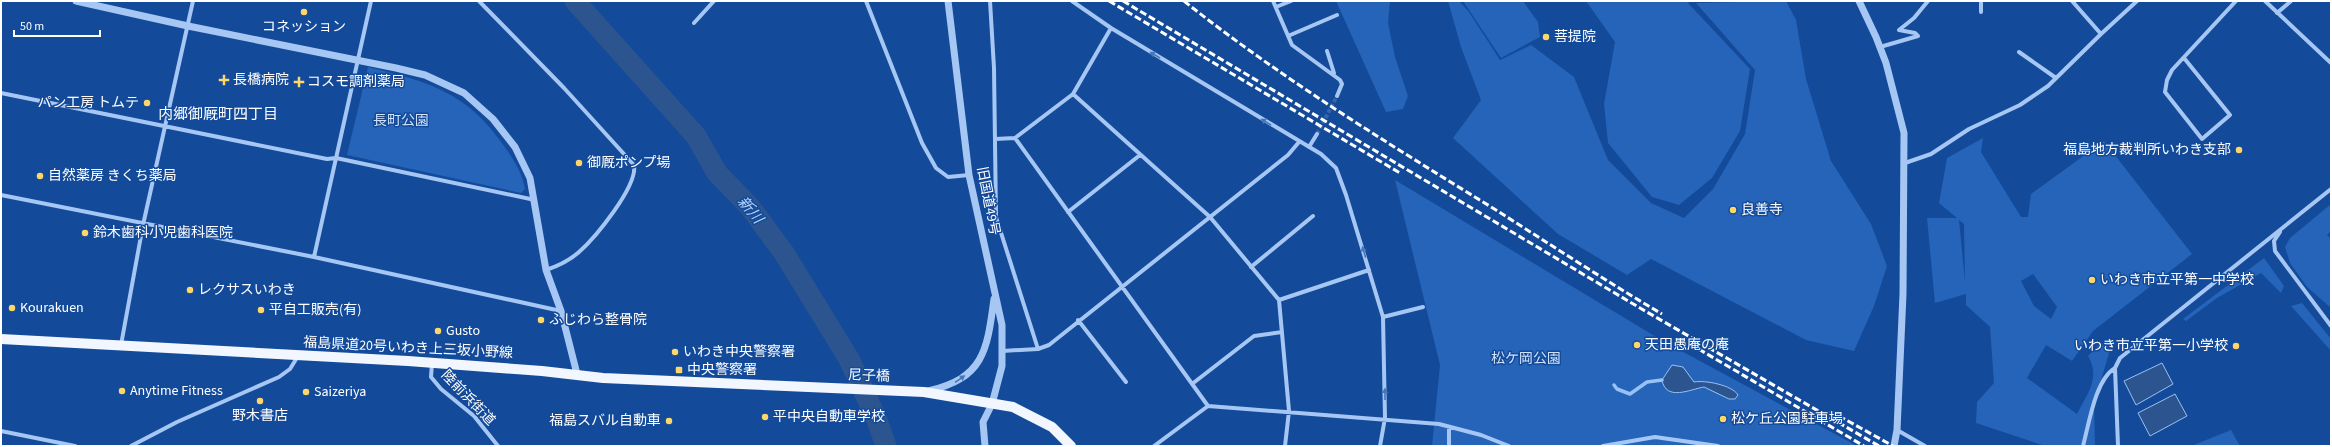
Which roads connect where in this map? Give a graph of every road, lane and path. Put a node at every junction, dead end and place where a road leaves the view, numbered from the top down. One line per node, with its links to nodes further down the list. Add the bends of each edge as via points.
1 (76, 1): 25 (street)
2 (193, 1): 25 (street)
3 (371, 1): 33 (street)
4 (479, 1): 60 (street, via 564,88 634,165 635,170 623,199 586,245 571,259)
5 (714, 1): 24 (street)
6 (866, 1): 49 (street, via 910,114 936,168 948,177)
7 (948, 1): 49 (street, 旧国道49号)
8 (990, 1): 43 (street)
9 (1072, 1): 26 (street)
10 (1273, 1): 20 (street)
11 (1291, 1): 20 (street)
12 (1859, 1): 29 (street)
13 (1928, 1): 29 (street, via 1914,18 1900,29 1900,32 1918,36)
14 (1980, 1): 21 (street)
15 (2072, 1): 27 (street)
16 (2137, 1): 27 (street)
17 (2236, 1): 32 (street)
18 (2265, 1): 22 (street)
19 (2291, 1): 22 (street)
20 (1276, 7): 28 (street)
21 (1981, 12)
22 (2277, 13): 34 (street)
23 (1337, 15): 28 (street)
24 (694, 23)
25 (188, 26): 33 (street); 40 (street)
26 (1111, 28): 38 (street); 44 (street, one-way to 26)
27 (2101, 34): 36 (street)
28 (1288, 36): 35 (street, via 1297,49)
29 (1880, 47): 48 (street, via 1899,108 1904,133)
30 (1327, 51): 35 (street)
31 (2019, 52): 36 (street)
32 (2184, 58): 32 (street, via 2172,70 2165,92 2202,139 2230,114)
33 (358, 59): 47 (street); 52 (street, via 425,75 474,101 493,119 515,147 530,178)
34 (2331, 63)
35 (1334, 74): 39 (street, via 1342,84)
36 (2056, 78): 48 (street, via 2020,105 1969,129 1931,154)
37 (1, 94): 40 (street)
38 (1073, 94): 42 (street); 46 (street)
39 (1338, 96)
40 (164, 128): 47 (street, via 327,160); 56 (street)
41 (1316, 134): 45 (street)
42 (1014, 138): 43 (street); 53 (street)
43 (995, 139): 73 (street, via 996,217)
44 (1300, 142): 45 (street); 55 (street, via 1288,155)
45 (1309, 147): 61 (street, one-way to 45, via 1336,168)
46 (1140, 155): 53 (street); 55 (street)
47 (336, 158): 52 (street); 58 (street)
48 (1905, 163): 88 (street)
49 (969, 175): 63 (street, 旧国道49号)
50 (2331, 189): 57 (street)
51 (1, 195): 56 (street)
52 (535, 200): 60 (street)
53 (1068, 212): 62 (street)
54 (1313, 216): 59 (street)
55 (1210, 217): 59 (street); 62 (street)
56 (143, 225): 58 (street); 72 (street)
57 (2282, 228): 69 (street, via 2274,241 2274,251); 77 (street, via 2133,347 2120,358)
58 (314, 257): 66 (street)
59 (1251, 267): 64 (street)
60 (546, 270): 66 (street)
61 (1369, 270): 64 (street); 67 (street)
62 (1121, 286): 68 (street); 80 (street)
63 (994, 294): 74 (street, 旧国道49号, via 1002,325); 82 (street, one-way to 63, via 950,386 970,372 980,361 990,329)
64 (1279, 300): 70 (street)
65 (1423, 307): 67 (street)
66 (561, 312): 78 (street)
67 (1383, 317): 86 (street, one-way to 67)
68 (1078, 320): 73 (street, via 1049,345); 79 (street)
69 (2331, 326)
70 (1282, 332): 80 (street, via 1254,336); 85 (street)
71 (1, 339): 72 (main road, 福島県道20号いわき上三坂小野線)
72 (121, 346): 75 (main road, 福島県道20号いわき上三坂小野線)
73 (1038, 349): 74 (street)
74 (1002, 351): 83 (street, 旧国道49号, via 1002,366)
75 (298, 356): 76 (main road, 福島県道20号いわき上三坂小野線); 91 (street, via 290,369 279,377 177,422)
76 (432, 362): 78 (main road, 福島県道20号いわき上三坂小野線); 92 (street, 陸前浜街道, via 431,377 441,389 474,416)
77 (2114, 368): 104 (street, via 2108,371 2096,397); 105 (street)
78 (577, 374): 81 (main road, 福島県道20号いわき上三坂小野線, via 603,378)
79 (1126, 382)
80 (1192, 384): 84 (street)
81 (813, 388): 82 (main road, 尼子橋)
82 (924, 392): 83 (main road, 尼子橋)
83 (992, 404): 93 (street, 旧国道49号, via 983,422); 94 (main road, via 1013,407 1036,417 1052,427)
84 (1208, 406): 85 (street); 95 (street)
85 (1289, 411): 86 (street); 96 (street)
86 (1385, 418): 87 (street); 97 (street)
87 (1449, 427): 98 (street); 99 (street, via 1481,435)
88 (1897, 430): 102 (street); 103 (street)
89 (1, 431): 90 (street)
90 (75, 446)
91 (131, 446)
92 (498, 446)
93 (985, 446)
94 (1071, 446)
95 (1154, 446)
96 (1286, 446)
97 (1380, 446)
98 (1449, 446)
99 (1509, 446)
100 (1603, 446): 101 (street, via 1655,437)
101 (1718, 446)
102 (1894, 446)
103 (1925, 446)
104 (2083, 446)
105 (2118, 446)

